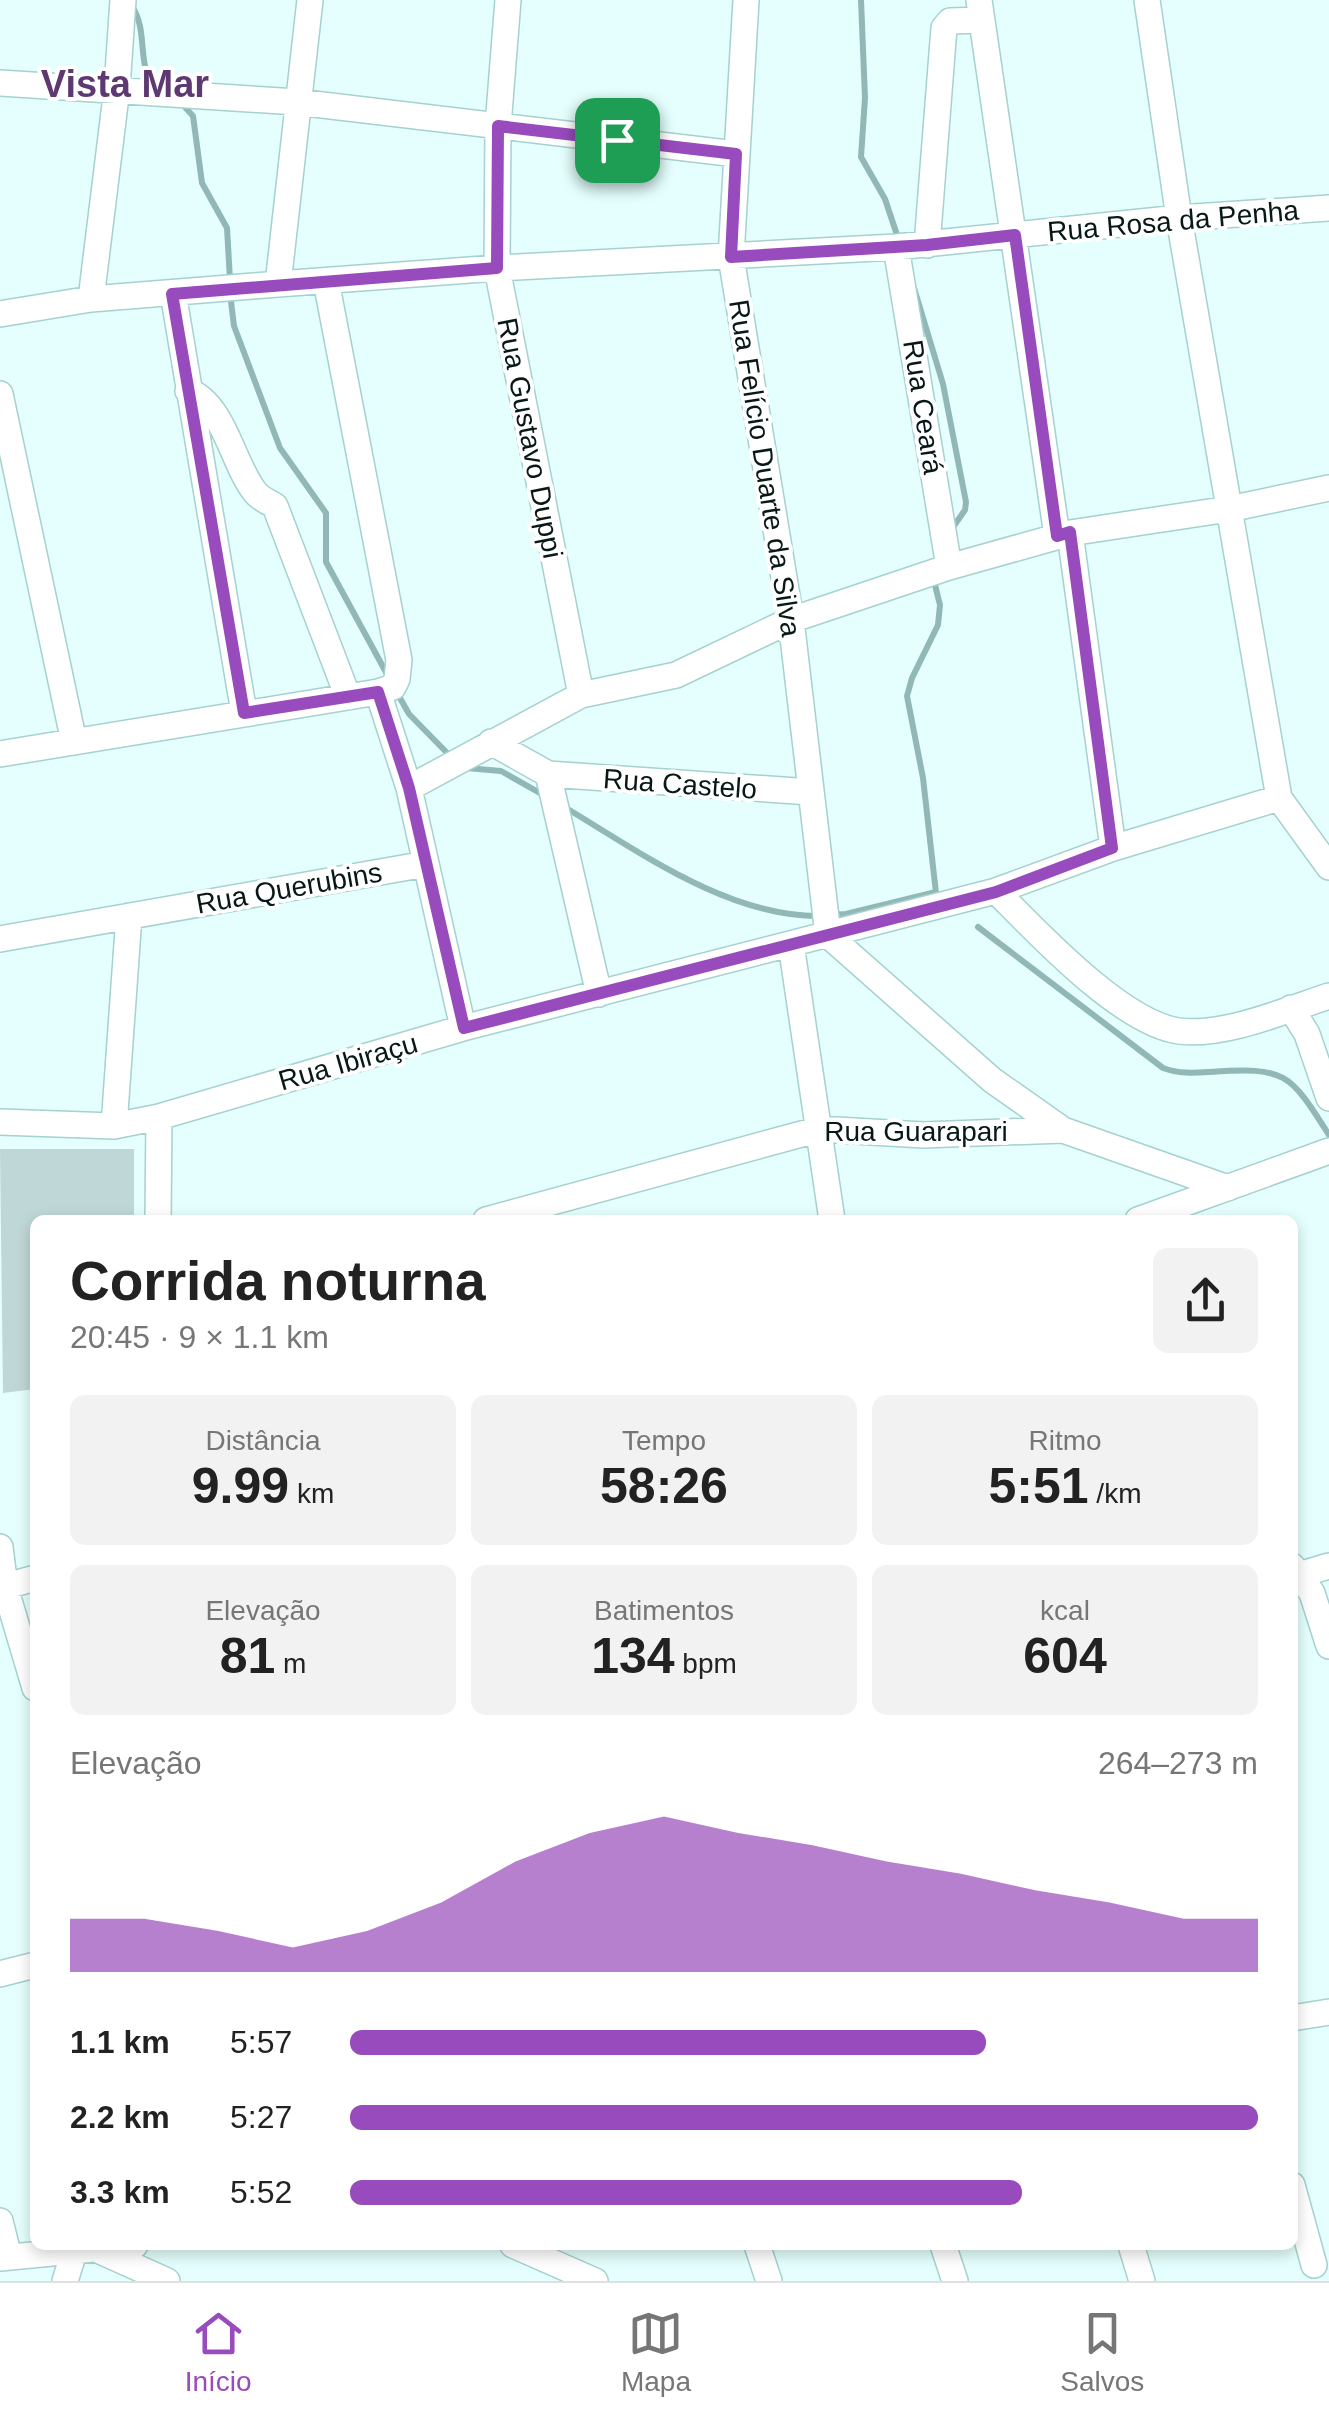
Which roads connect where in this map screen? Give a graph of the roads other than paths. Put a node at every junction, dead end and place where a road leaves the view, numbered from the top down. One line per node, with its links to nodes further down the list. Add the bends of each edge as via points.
1 (123, 0): 8 (street)
2 (310, 0): 9 (street)
3 (508, 0): 10 (street, Rua Gustavo Duppi)
4 (746, 0): 11 (street, Rua Felício Duarte da Silva)
5 (1147, 0): 13 (street)
6 (980, 10): 14 (street); 15 (street, via 944,28)
7 (0, 83): 8 (street)
8 (117, 88): 9 (street); 22 (street)
9 (297, 102): 10 (street); 20 (street)
10 (498, 126): 11 (street); 18 (street, Rua Gustavo Duppi)
11 (736, 154): 17 (street, Rua Felício Duarte da Silva)
12 (1329, 208): 13 (street, Rua Rosa da Penha)
13 (1179, 218): 14 (street, Rua Rosa da Penha); 27 (street)
14 (1015, 235): 15 (street, Rua Rosa da Penha); 28 (street)
15 (927, 245): 16 (street, Rua Rosa da Penha)
16 (896, 247): 17 (street, Rua Rosa da Penha); 29 (street, Rua Ceará)
17 (731, 257): 18 (street, Rua Rosa da Penha); 30 (street, Rua Felício Duarte da Silva)
18 (497, 268): 19 (street, Rua Rosa da Penha); 32 (street, Rua Gustavo Duppi)
19 (326, 281): 20 (street, Rua Rosa da Penha); 31 (street, via 399,660 397,679)
20 (278, 284): 21 (street, Rua Rosa da Penha)
21 (172, 294): 22 (street, Rua Rosa da Penha); 24 (street)
22 (90, 299): 23 (street, Rua Rosa da Penha)
23 (0, 314)
24 (188, 391): 33 (street, via 200,396 234,448 255,494 275,506); 34 (street)
25 (0, 394): 35 (street)
26 (1329, 488): 27 (street)
27 (1228, 508): 28 (street); 41 (street)
28 (1063, 534): 29 (street); 42 (street)
29 (949, 566): 30 (street)
30 (791, 620): 32 (street, via 676,675); 40 (street, Rua Felício Duarte da Silva)
31 (385, 690): 33 (street); 39 (street)
32 (581, 694): 36 (street)
33 (348, 697): 34 (street)
34 (244, 713): 35 (street)
35 (74, 742): 37 (street)
36 (491, 742): 38 (street); 39 (street)
37 (0, 754)
38 (548, 774): 40 (street, Rua Castelo); 50 (street)
39 (409, 788): 43 (street)
40 (812, 792): 47 (street, Rua Felício Duarte da Silva)
41 (1279, 798): 42 (street, Rua Ibiraçu); 44 (street)
42 (1112, 848): 45 (street, Rua Ibiraçu)
43 (426, 864): 46 (street, Rua Querubins); 53 (street)
44 (1329, 867)
45 (996, 892): 47 (street, Rua Ibiraçu); 52 (street, via 1055,950 1154,1025 1202,1031)
46 (129, 916): 48 (street, Rua Querubins); 57 (street)
47 (828, 934): 49 (street, Rua Ibiraçu); 59 (street, via 992,1080)
48 (0, 939)
49 (791, 944): 50 (street, Rua Ibiraçu); 58 (street)
50 (599, 994): 53 (street, Rua Ibiraçu)
51 (1329, 996): 52 (street)
52 (1292, 1008): 54 (street)
53 (464, 1028): 55 (street, Rua Ibiraçu)
54 (1329, 1098)
55 (158, 1117): 57 (street, Rua Ibiraçu); 62 (street)
56 (0, 1122): 57 (street, Rua Ibiraçu)
57 (114, 1126)
58 (820, 1129): 59 (street, Rua Guarapari, via 923,1136); 63 (street, Rua Guarapari); 64 (street)
59 (1063, 1130): 61 (street, Rua Guarapari)
60 (1326, 1160): 61 (street)
61 (1228, 1188): 65 (street)
62 (158, 1215)
63 (504, 1215)
64 (831, 1215)
65 (1172, 1215)
66 (0, 1547): 71 (street)
67 (1329, 1566): 68 (street)
68 (1298, 1572)
69 (1298, 1576): 72 (street, via 1312,1592)
70 (30, 1580): 71 (street)
71 (3, 1588): 73 (street)
72 (1329, 1646)
73 (30, 1672)
74 (30, 1965): 75 (street)
75 (0, 1974)
76 (1329, 2012): 77 (street)
77 (1298, 2017)
78 (1298, 2208): 87 (street)
79 (0, 2221): 86 (street)
80 (94, 2250): 85 (street)
81 (524, 2250): 90 (street)
82 (759, 2250): 91 (street)
83 (945, 2250): 92 (street)
84 (1133, 2250): 93 (street)
85 (86, 2251): 86 (street); 88 (street); 89 (street)
86 (4, 2258)
87 (1314, 2265)
88 (65, 2281)
89 (167, 2281)
90 (595, 2281)
91 (769, 2281)
92 (955, 2281)
93 (1142, 2281)

